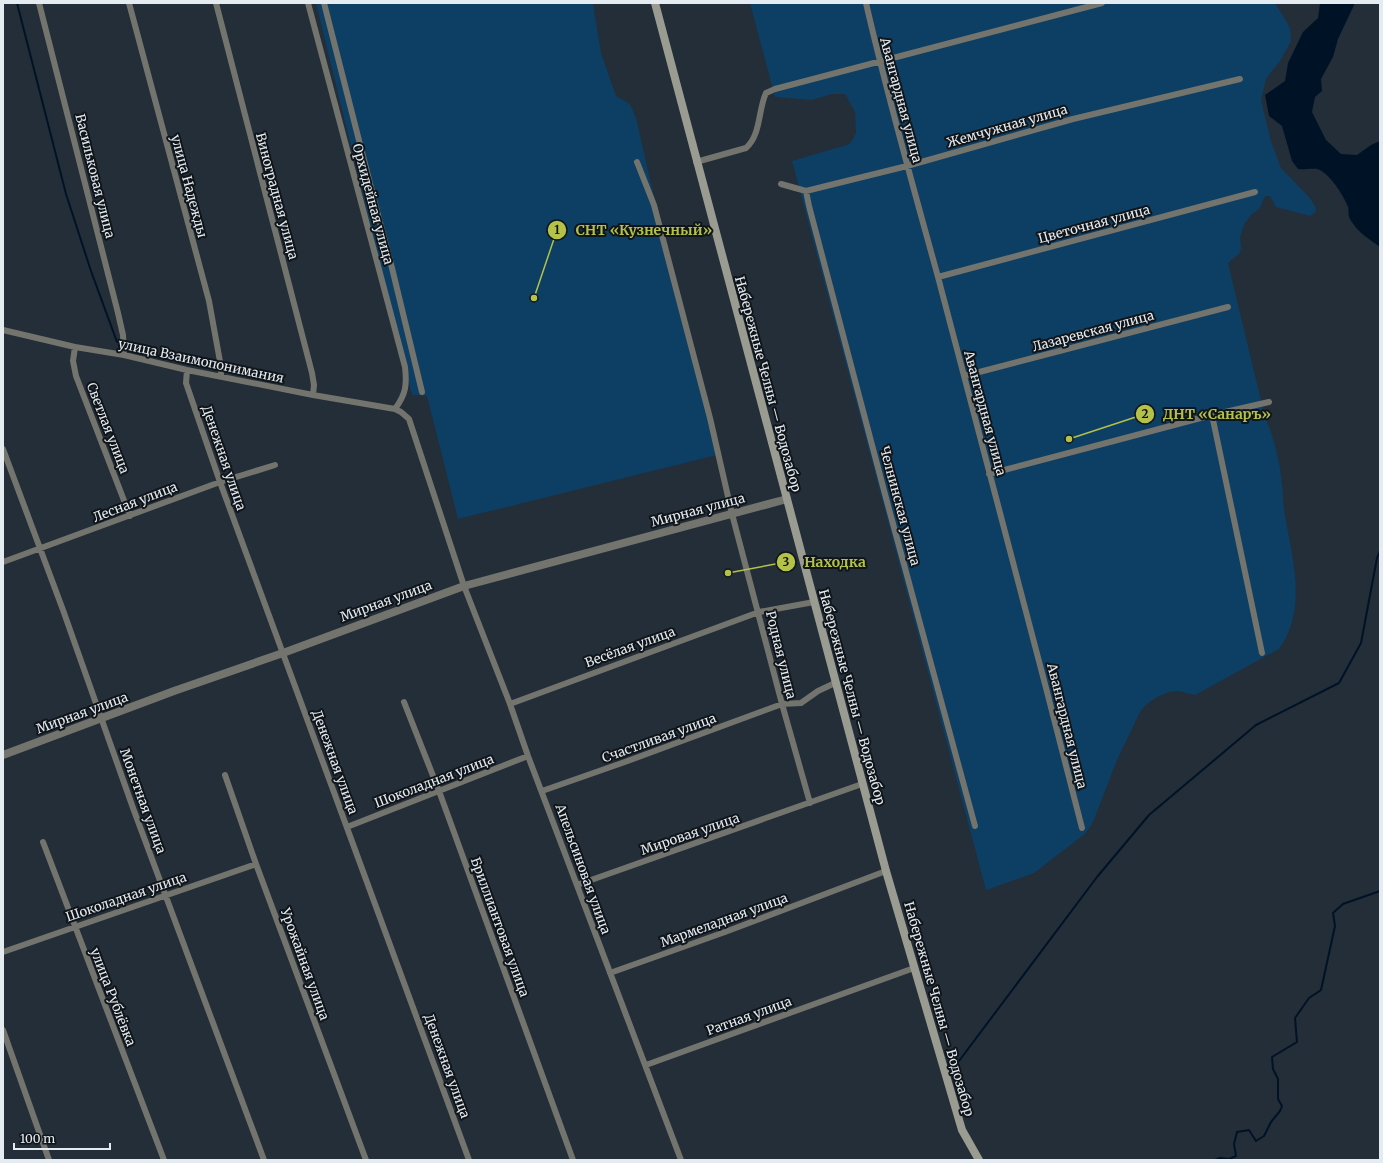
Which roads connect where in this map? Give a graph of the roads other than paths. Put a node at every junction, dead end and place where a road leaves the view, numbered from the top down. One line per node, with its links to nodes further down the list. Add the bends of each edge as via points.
1 (39, 3): 21 (street, Васильковая улица, via 118,313)
2 (129, 3): 23 (street, улица Надежды, via 209,301)
3 (216, 3): 26 (street, Виноградная улица, via 312,373)
4 (308, 3): 28 (street, Орхидейная улица, via 405,367 406,387 403,398)
5 (324, 3): 25 (street)
6 (655, 3): 12 (main road, Набережные Челны — Водозабор)
7 (866, 3): 9 (street, Авангардная улица)
8 (1102, 3): 9 (street)
9 (879, 62): 12 (street, via 780,87 766,93 756,132 746,148); 13 (street, Авангардная улица)
10 (1240, 79): 13 (street, Жемчужная улица, via 1073,119)
11 (637, 162): 35 (street, Родная улица, via 654,204 710,418)
12 (696, 162): 34 (main road, Набережные Челны — Водозабор)
13 (907, 166): 15 (street, Жемчужная улица); 17 (street, Авангардная улица)
14 (781, 184): 15 (street, Жемчужная улица)
15 (806, 191): 56 (street, Челнинская улица)
16 (1255, 192): 17 (street, Цветочная улица)
17 (938, 277): 24 (street, Авангардная улица)
18 (1228, 307): 24 (street, Лазаревская улица)
19 (3, 330): 20 (street, улица Взаимопонимания)
20 (75, 347): 21 (street, улица Взаимопонимания); 36 (street, Светлая улица, via 73,362 76,376)
21 (124, 355): 22 (street, улица Взаимопонимания)
22 (187, 370): 23 (street, улица Взаимопонимания); 33 (street, Денежная улица, via 186,383)
23 (221, 376): 26 (street, улица Взаимопонимания)
24 (964, 376): 32 (street, Авангардная улица)
25 (422, 392)
26 (313, 395): 28 (street, улица Взаимопонимания)
27 (1269, 402): 29 (street)
28 (395, 409): 39 (street, Апельсиновая улица, via 409,419)
29 (1212, 415): 32 (street); 43 (street)
30 (3, 449): 37 (street, Монетная улица)
31 (275, 465): 33 (street, Лесная улица)
32 (989, 474): 58 (street, Авангардная улица)
33 (220, 482): 36 (street, Лесная улица); 42 (street, Денежная улица)
34 (787, 499): 35 (street, Мирная улица); 40 (main road, Набережные Челны — Водозабор)
35 (732, 514): 39 (street, Мирная улица); 41 (street, Родная улица)
36 (130, 516): 37 (street, Лесная улица)
37 (40, 550): 38 (street, Лесная улица); 48 (street, Монетная улица)
38 (3, 562)
39 (464, 586): 42 (street, Мирная улица); 46 (street, Апельсиновая улица)
40 (814, 602): 41 (street, Весёлая улица); 44 (main road, Набережные Челны — Водозабор)
41 (759, 612): 46 (street, Весёлая улица); 47 (street, Родная улица)
42 (283, 653): 48 (street, Мирная улица); 57 (street, Денежная улица)
43 (1262, 653)
44 (835, 683): 47 (street, Счастливая улица, via 801,703); 52 (main road, Набережные Челны — Водозабор)
45 (404, 702): 53 (street, Бриллиантовая улица)
46 (510, 704): 50 (street, Апельсиновая улица)
47 (782, 704): 54 (street, Счастливая улица); 55 (street, Родная улица)
48 (102, 719): 49 (street, Мирная улица); 63 (street, Монетная улица)
49 (3, 755)
50 (528, 756): 53 (street, Шоколадная улица); 54 (street, Апельсиновая улица)
51 (225, 775): 60 (street, Урожайная улица)
52 (862, 784): 55 (street, Мировая улица); 61 (main road, Набережные Челны — Водозабор)
53 (439, 791): 57 (street, Шоколадная улица); 75 (street, Бриллиантовая улица)
54 (542, 791): 62 (street, Апельсиновая улица)
55 (810, 803): 62 (street, Мировая улица)
56 (975, 826)
57 (347, 827): 74 (street, Денежная улица)
58 (1082, 828)
59 (43, 842): 64 (street, улица Рублёвка)
60 (256, 864): 63 (street, Шоколадная улица); 73 (street, Урожайная улица)
61 (886, 871): 66 (main road, Набережные Челны — Водозабор); 67 (street, Мармеладная улица)
62 (577, 885): 67 (street, Апельсиновая улица)
63 (166, 894): 64 (street, Шоколадная улица); 72 (street, Монетная улица)
64 (74, 927): 65 (street, Шоколадная улица); 71 (street, улица Рублёвка)
65 (3, 952)
66 (914, 968): 69 (street, Ратная улица); 77 (main road, Набережные Челны — Водозабор, via 962,1130)
67 (610, 973): 69 (street, Апельсиновая улица)
68 (3, 1030): 70 (street)
69 (646, 1065): 76 (street, Апельсиновая улица)
70 (49, 1160)
71 (164, 1160)
72 (264, 1160)
73 (366, 1160)
74 (469, 1160)
75 (573, 1160)
76 (681, 1160)
77 (978, 1160)

